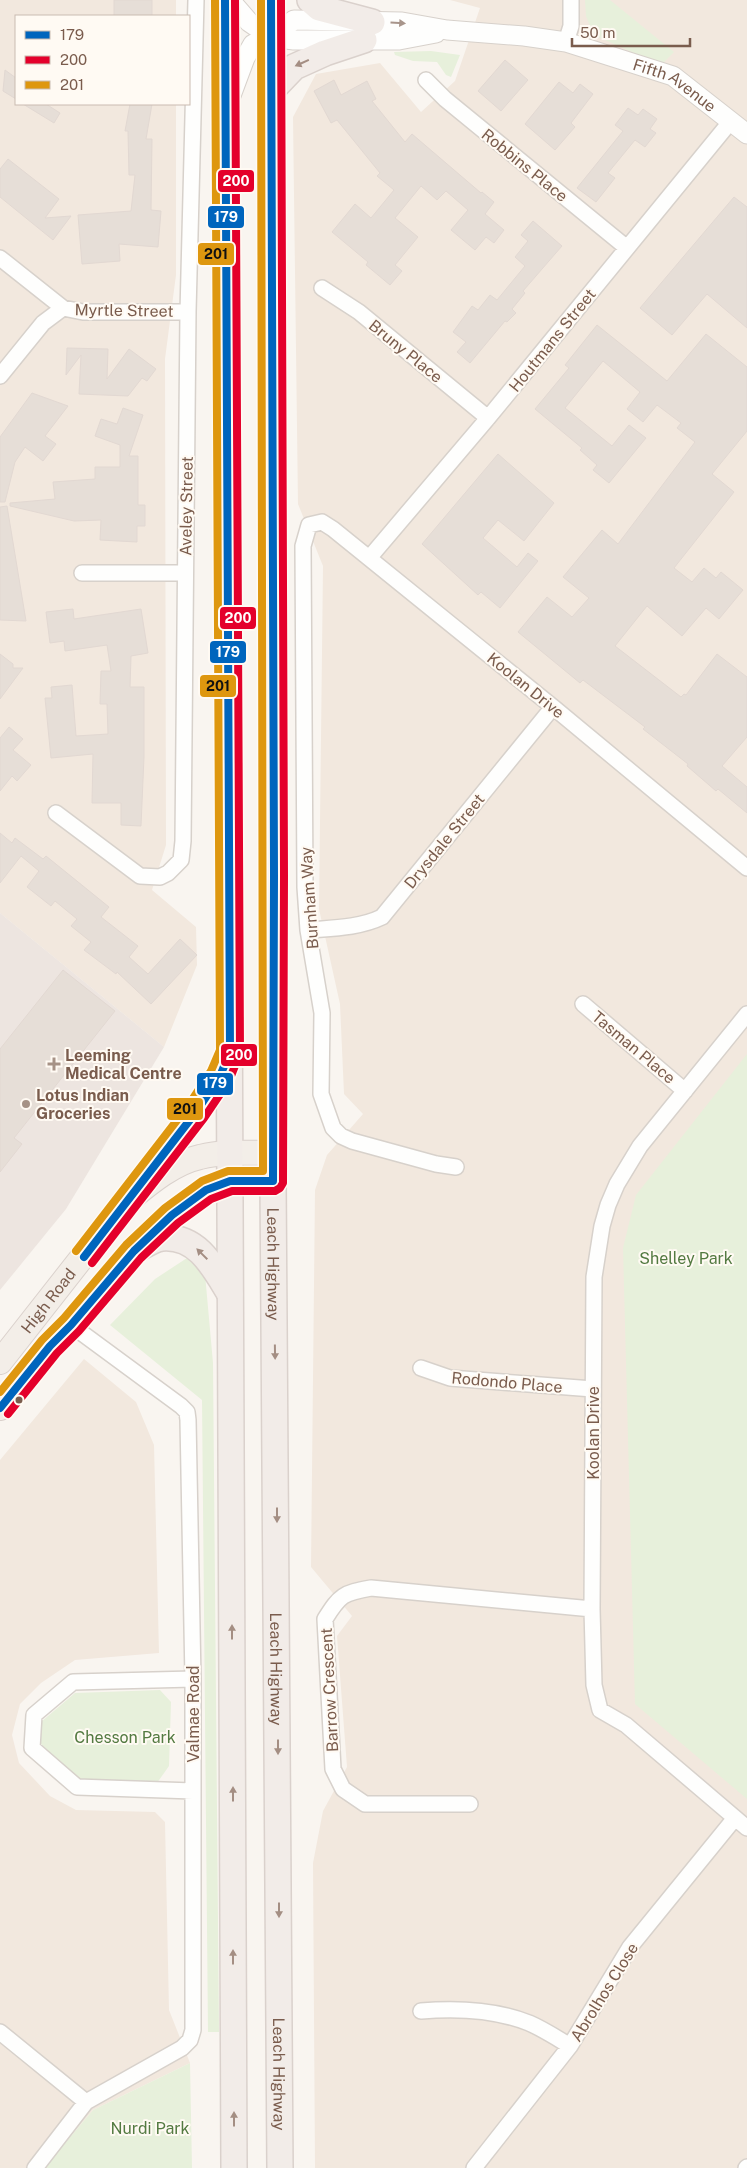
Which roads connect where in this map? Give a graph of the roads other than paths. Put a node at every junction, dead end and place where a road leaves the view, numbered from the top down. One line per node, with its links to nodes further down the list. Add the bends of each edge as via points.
1 (196, 0): 19 (street, Aveley Street)
2 (225, 0): 12 (highway)
3 (230, 0): 8 (street, Fifth Avenue, via 249,22)
4 (271, 0): 8 (highway, Leach Highway)
5 (310, 0): 7 (highway, via 319,8)
6 (571, 0): 9 (street, via 571,26)
7 (368, 31): 8 (street, Fifth Avenue, via 294,40); 9 (street, Fifth Avenue, via 399,40 447,30); 11 (highway, one-way to 11, via 294,67)
8 (271, 37): 11 (highway, Leach Highway); 12 (street, via 252,44)
9 (566, 42): 13 (street, Fifth Avenue, via 673,76)
10 (426, 80): 15 (street, Robbins Place, via 445,100)
11 (272, 90): 35 (highway, Leach Highway)
12 (226, 109): 32 (highway)
13 (731, 121): 14 (street, Fifth Avenue); 15 (street, Houtmans Street)
14 (747, 134)
15 (627, 248): 21 (street, Houtmans Street)
16 (0, 258): 18 (street)
17 (322, 288): 21 (street, Bruny Place, via 359,312)
18 (63, 308): 19 (street, Myrtle Street, via 83,312); 20 (street, Myrtle Street, via 43,323)
19 (188, 312): 25 (street, Aveley Street)
20 (0, 376)
21 (488, 418): 23 (street, Houtmans Street)
22 (305, 535): 23 (street, Koolan Drive, via 309,525 322,522); 29 (street, Burnham Way, via 305,888)
23 (370, 557): 26 (street, Koolan Drive)
24 (82, 573): 25 (street)
25 (185, 574): 27 (street, Aveley Street, via 181,860 160,877 140,876)
26 (553, 707): 28 (street, Koolan Drive); 29 (street, Drysdale Street, via 382,916 347,927)
27 (56, 813)
28 (747, 868)
29 (308, 930): 36 (street, Burnham Way, via 322,1013 322,1094 333,1128 352,1141 436,1164)
30 (583, 1004): 33 (street, Tasman Place)
31 (747, 1014): 33 (street, Koolan Drive)
32 (230, 1052): 34 (highway); 39 (highway, via 220,1076 196,1112)
33 (685, 1091): 45 (street, Koolan Drive, via 640,1146 608,1204 594,1276)
34 (229, 1153): 35 (main road, High Road); 37 (highway); 39 (main road, High Road, via 183,1163)
35 (274, 1153): 38 (highway, Leach Highway)
36 (456, 1166)
37 (230, 1181): 38 (main road, High Road); 40 (main road, High Road, via 206,1190 172,1215); 41 (highway)
38 (273, 1181): 58 (highway, Leach Highway, one-way to 58)
39 (124, 1204): 43 (main road, High Road)
40 (134, 1251): 41 (highway, one-way to 40, via 201,1251 191,1244 161,1238); 42 (main road, High Road)
41 (230, 1294): 57 (highway, one-way to 41)
42 (71, 1325): 46 (main road, High Road); 48 (street, Valmae Road, via 187,1412)
43 (0, 1362)
44 (421, 1368): 45 (street, Rodondo Place, via 450,1378)
45 (593, 1389): 47 (street, Koolan Drive)
46 (0, 1408)
47 (592, 1609): 50 (street, Barrow Crescent, via 371,1588 342,1595 334,1604 325,1619 333,1769 343,1789 365,1804); 51 (street, Koolan Drive, via 594,1685 600,1710 626,1726)
48 (193, 1679): 49 (street, Valmae Road); 49 (street, via 73,1682 34,1715 32,1748 77,1787)
49 (193, 1791): 55 (street, Valmae Road, via 193,2030 190,2040 182,2048)
50 (470, 1804)
51 (741, 1823): 54 (street, Abrolhos Close, via 630,1947)
52 (421, 2011): 54 (street, via 448,2009 508,2017 530,2024)
53 (0, 2032): 55 (street)
54 (570, 2046): 59 (street, Abrolhos Close)
55 (86, 2102): 56 (street)
56 (35, 2168)
57 (234, 2168)
58 (280, 2168)
59 (474, 2168)

